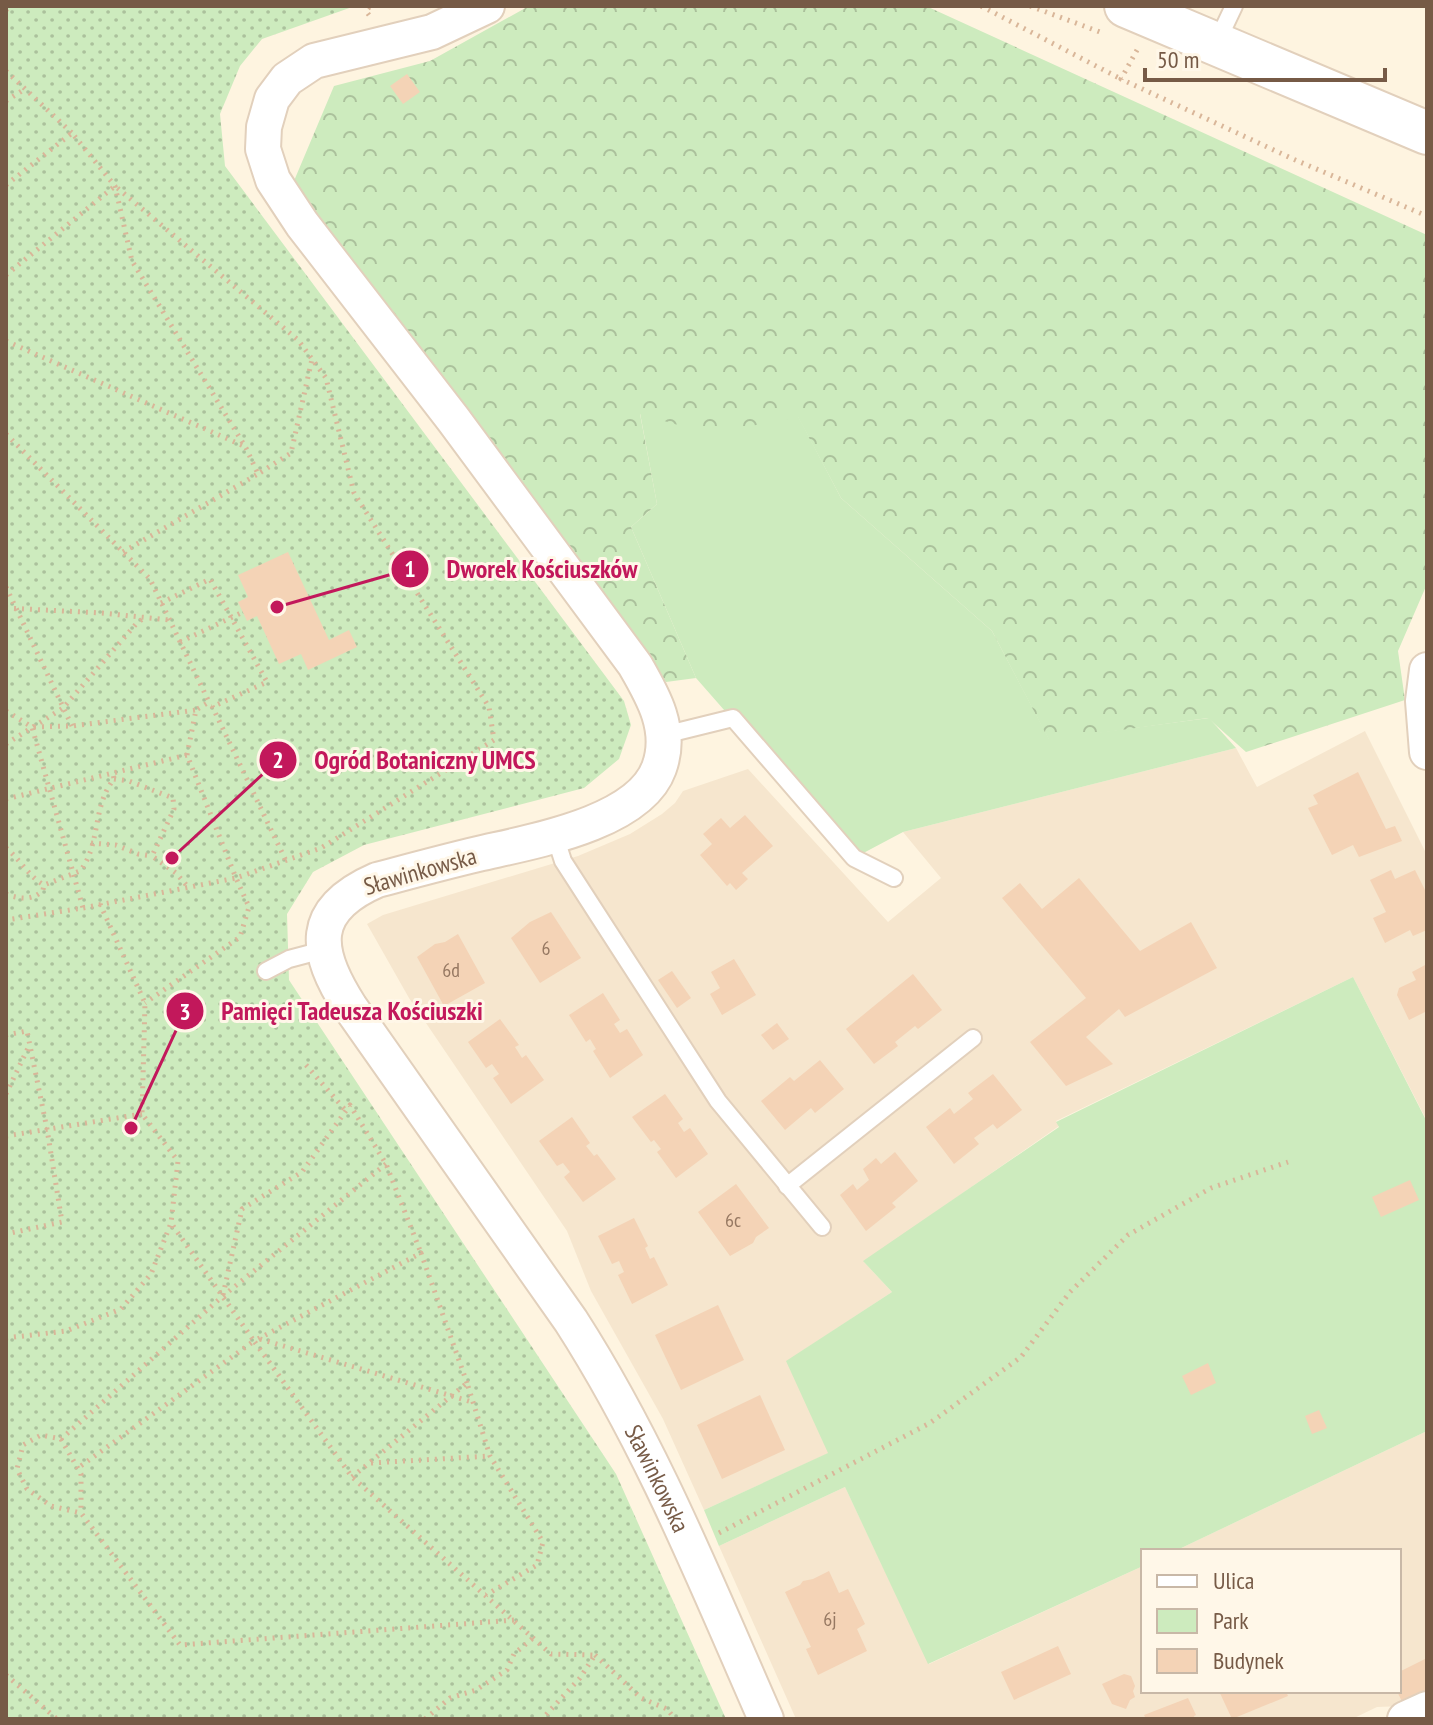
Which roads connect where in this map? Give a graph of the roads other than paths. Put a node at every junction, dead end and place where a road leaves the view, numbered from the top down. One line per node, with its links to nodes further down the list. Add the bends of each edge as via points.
1 (487, 6): 7 (street, Sławinkowska, via 432,32 360,49 299,100 279,147 273,180 635,665 655,699)
2 (1234, 6): 4 (lane)
3 (1121, 28): 4 (street)
4 (1216, 44): 5 (street)
5 (1427, 133)
6 (1427, 670): 8 (street)
7 (664, 735): 9 (street, Sławinkowska, via 659,768 650,785); 10 (lane, via 733,718 854,858)
8 (1427, 752)
9 (559, 849): 11 (street, Sławinkowska, via 377,880 338,905 323,935); 14 (lane, via 718,1101)
10 (894, 878)
11 (323, 950): 12 (lane); 17 (street, Sławinkowska, via 350,1007 605,1374 645,1448)
12 (266, 971)
13 (973, 1038): 14 (lane)
14 (787, 1186): 15 (lane)
15 (822, 1227)
16 (1427, 1709): 18 (street)
17 (766, 1719)
18 (1405, 1719)

